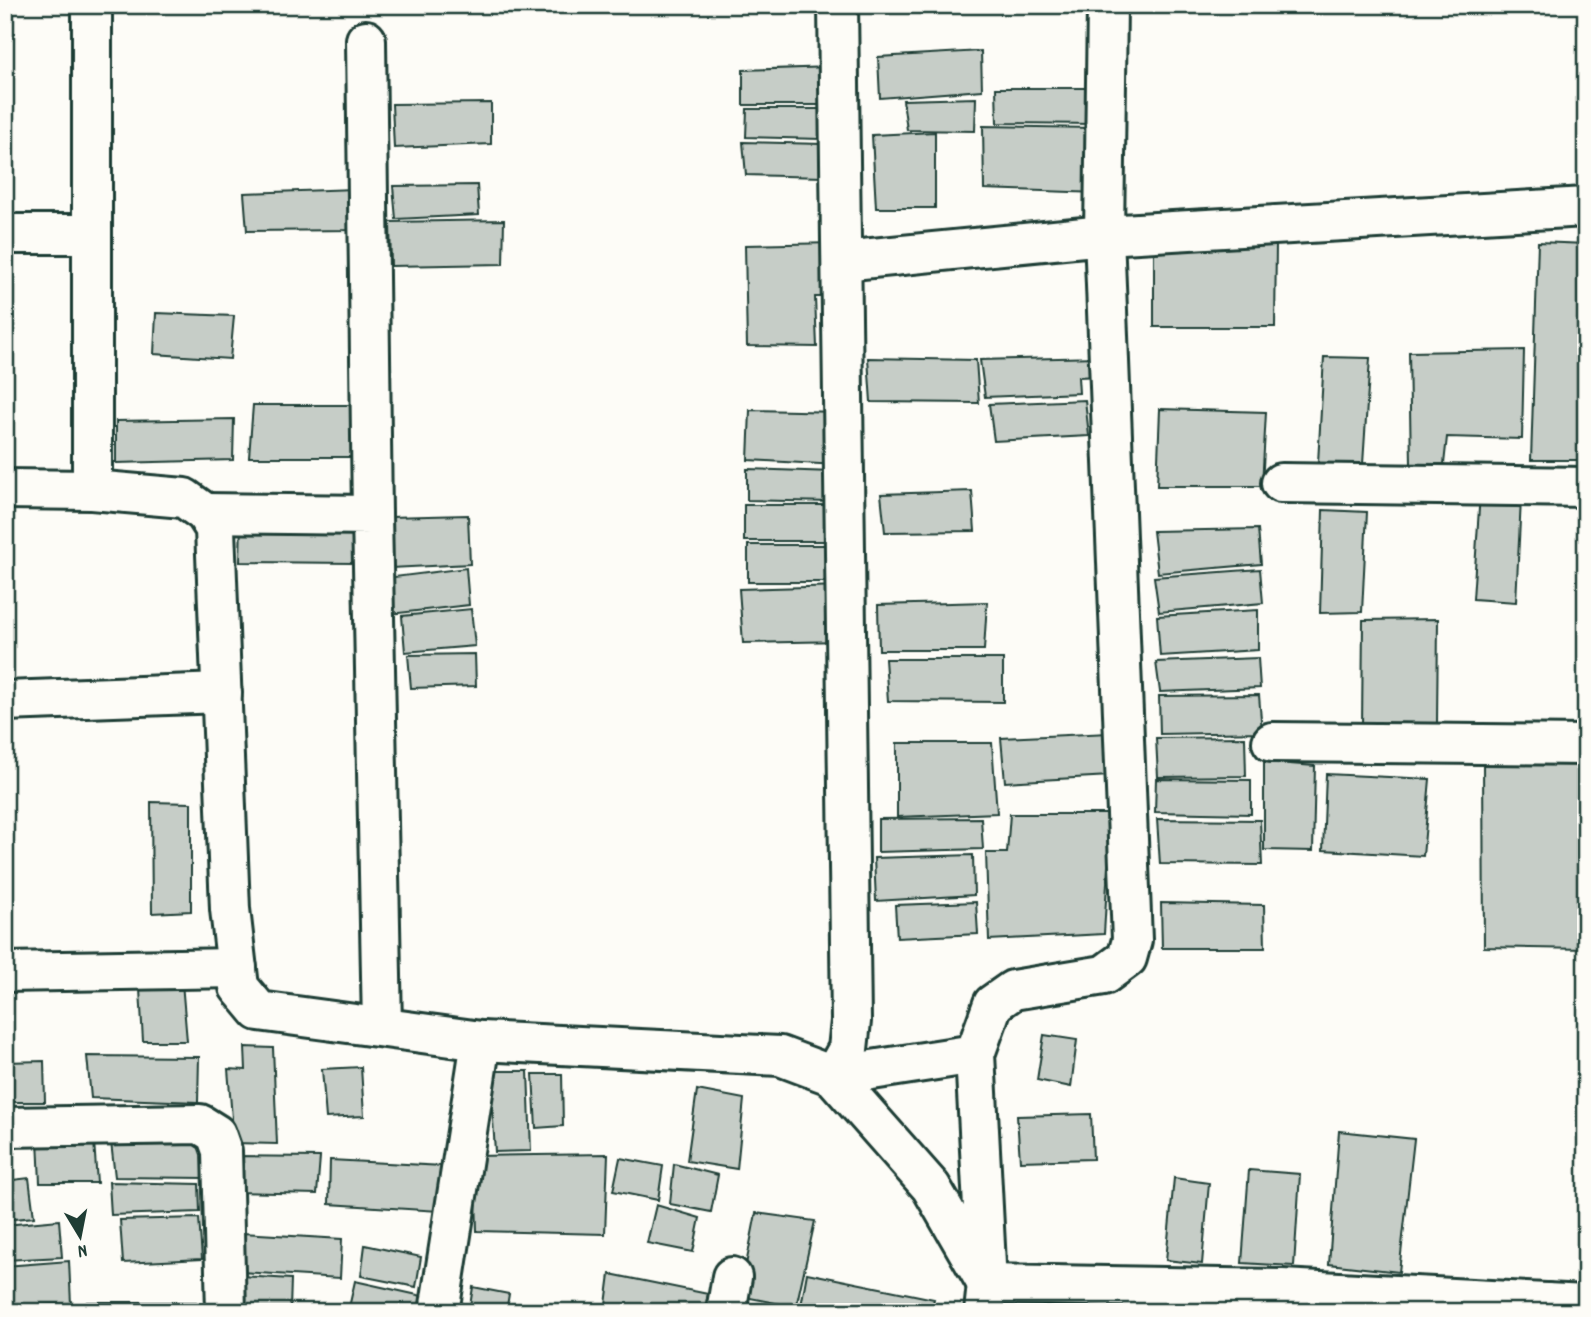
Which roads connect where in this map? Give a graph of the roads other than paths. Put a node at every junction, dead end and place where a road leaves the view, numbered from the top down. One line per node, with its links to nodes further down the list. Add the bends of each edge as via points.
1 (92, 5): 7 (street)
2 (838, 5): 9 (street)
3 (1107, 5): 8 (street)
4 (366, 40): 15 (street)
5 (1586, 207): 8 (street)
6 (5, 234): 7 (street)
7 (92, 234): 13 (street)
8 (1104, 234): 9 (street); 24 (street, via 1132,940 1127,958 1104,975 1013,990 993,1004)
9 (842, 261): 25 (street, via 851,1021 848,1048)
10 (1281, 483): 11 (street)
11 (1586, 487)
12 (5, 489): 13 (street)
13 (92, 490): 14 (street, via 184,498)
14 (205, 513): 15 (street); 16 (street, via 215,529)
15 (372, 515): 22 (street)
16 (222, 693): 17 (street); 20 (street, via 230,909)
17 (5, 701)
18 (1272, 742): 19 (street)
19 (1586, 745)
20 (237, 968): 21 (street); 22 (street, via 239,986 259,1011)
21 (5, 972)
22 (382, 1027): 23 (street)
23 (481, 1041): 25 (street, via 780,1056); 32 (street)
24 (975, 1054): 25 (street); 27 (street)
25 (833, 1076): 27 (street, via 932,1187)
26 (5, 1127): 31 (street, via 200,1124 216,1134 222,1151)
27 (985, 1298): 28 (street)
28 (1281, 1300): 30 (street)
29 (1586, 1305): 30 (street)
30 (1546, 1307)
31 (226, 1312)
32 (439, 1312)

